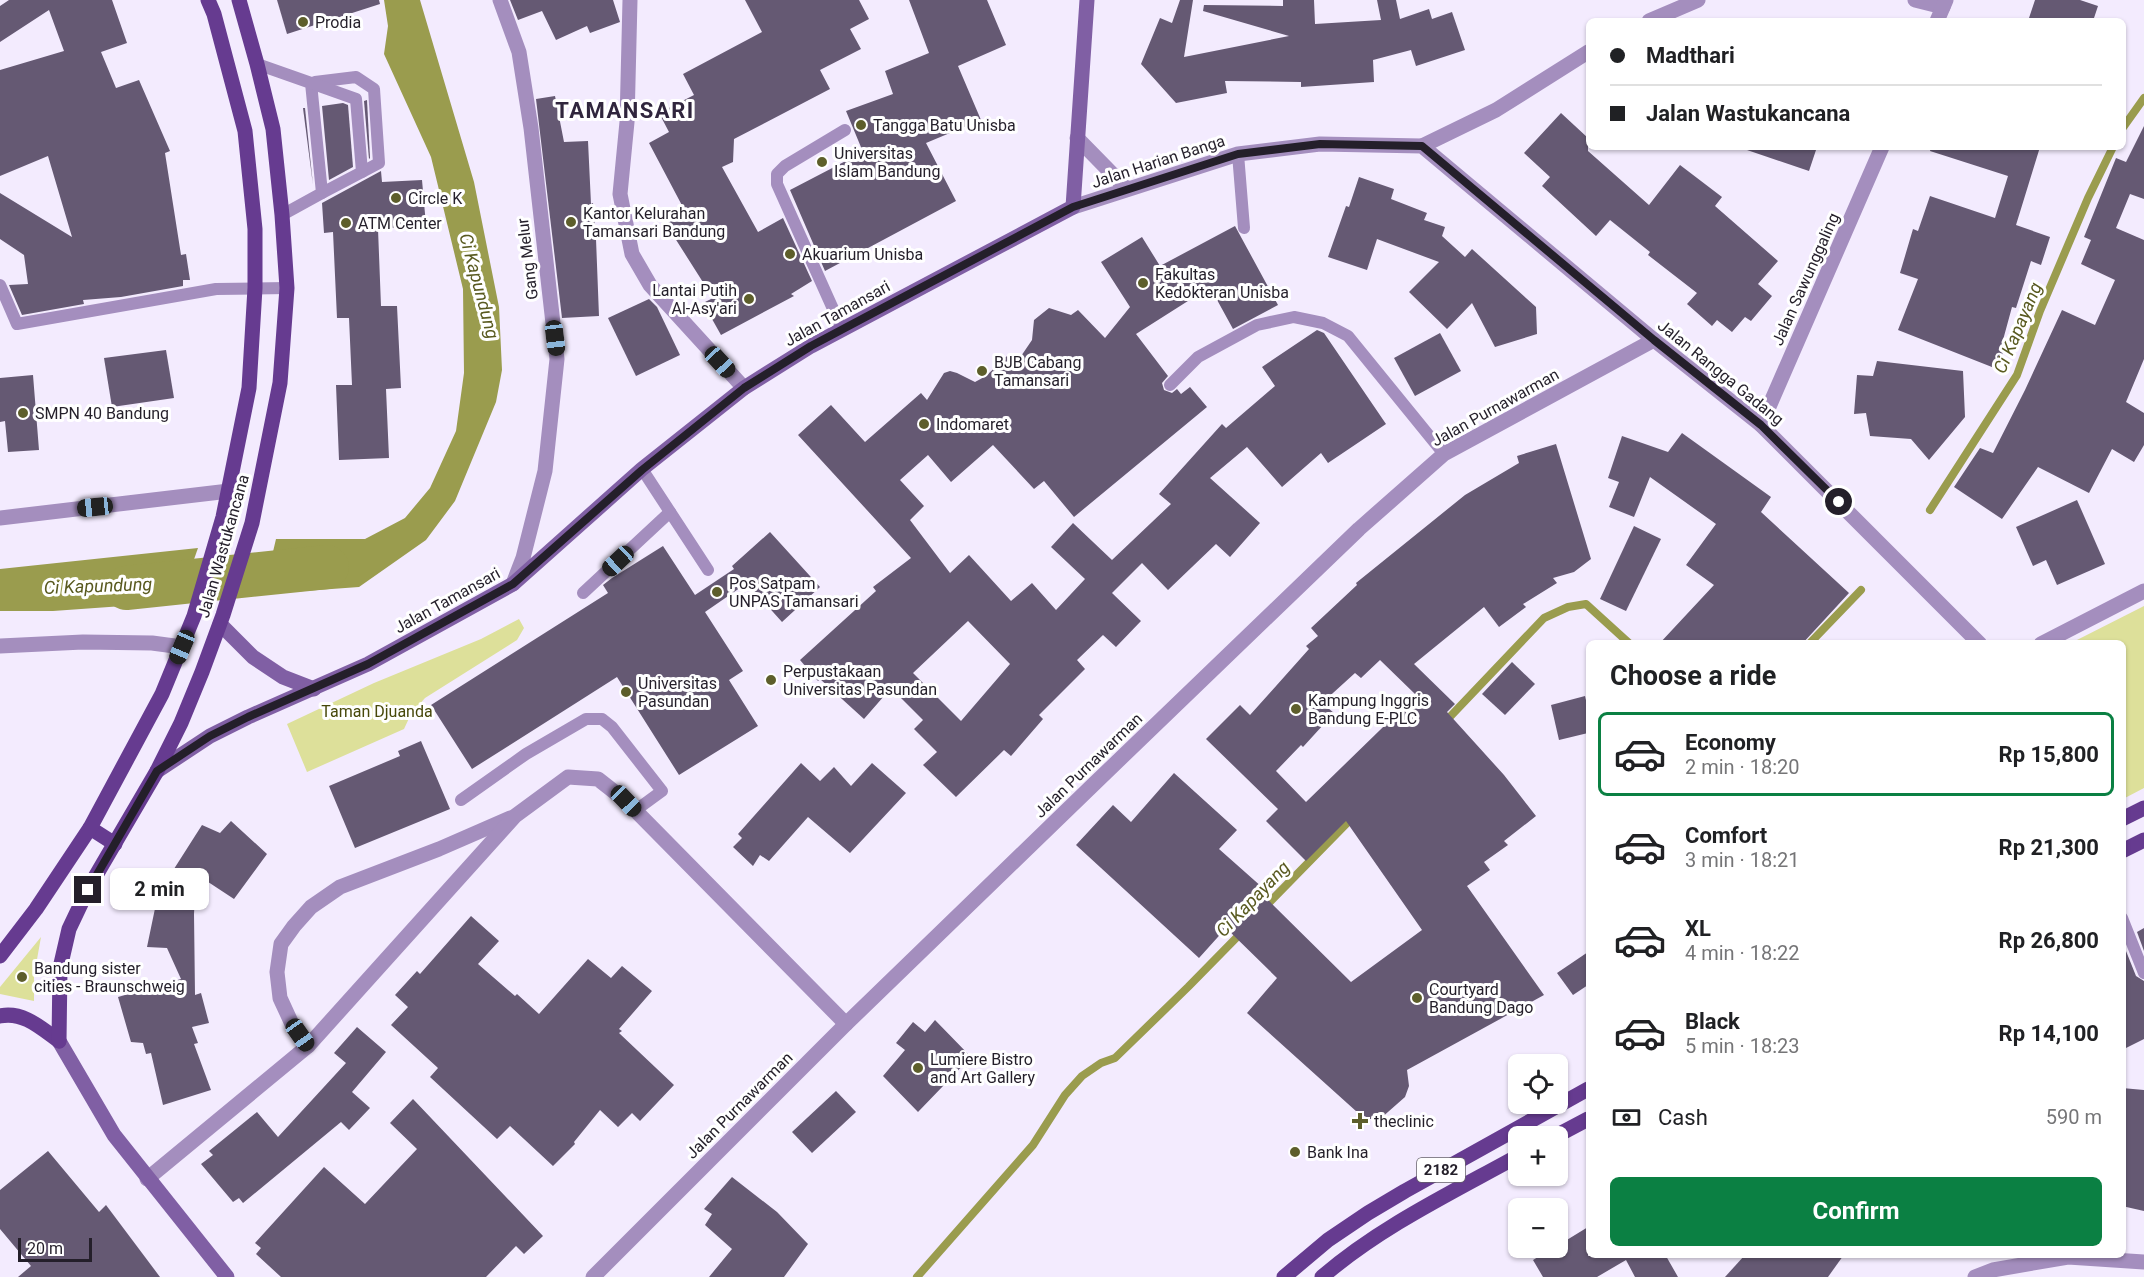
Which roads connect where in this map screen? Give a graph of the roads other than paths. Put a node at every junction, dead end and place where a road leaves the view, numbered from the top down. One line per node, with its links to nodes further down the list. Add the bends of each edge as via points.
1 (208, 0): 19 (main road, Jalan Wastukancana, via 245,131)
2 (238, 0): 11 (main road, Jalan Wastukancana)
3 (500, 0): 40 (street, Gang Melur, via 519,52 557,359 545,471)
4 (630, 0): 32 (street, via 627,122 620,194 632,254 650,285)
5 (1087, 0): 14 (main road)
6 (1698, 0): 9 (street)
7 (1915, 0): 8 (street)
8 (1942, 10)
9 (1656, 18)
10 (1586, 53): 15 (street, Jalan Harian Banga, via 1496,110)
11 (257, 64): 12 (lane); 18 (main road, Jalan Wastukancana)
12 (311, 83): 20 (lane, via 356,99); 20 (lane, via 356,77 374,89 379,163); 22 (lane)
13 (845, 130): 29 (lane, via 777,174 777,184)
14 (1077, 138): 21 (street); 23 (main road)
15 (1422, 146): 17 (street, Jalan Harian Banga, via 1320,144); 30 (street, Jalan Rangga Gadang)
16 (1881, 150): 33 (street, Jalan Sawunggaling)
17 (1238, 154): 21 (street, Jalan Harian Banga); 25 (lane)
18 (277, 163): 19 (main road); 24 (main road, Jalan Wastukancana)
19 (248, 166): 27 (main road, Jalan Wastukancana, via 255,229)
20 (362, 172): 22 (lane)
21 (1127, 189): 23 (street, Jalan Harian Banga)
22 (322, 193): 24 (lane)
23 (1073, 207): 29 (main road, Jalan Tamansari)
24 (282, 215): 28 (main road, Jalan Wastukancana)
25 (1244, 228)
26 (0, 285): 27 (lane, via 16,324 216,289)
27 (255, 288): 28 (lane); 36 (main road, Jalan Wastukancana, via 249,388)
28 (287, 288): 43 (main road, Jalan Wastukancana, via 280,383 262,480)
29 (842, 329): 32 (main road, Jalan Tamansari)
30 (1654, 340): 33 (street, Jalan Rangga Gadang); 34 (street, Jalan Purnawarman)
31 (1170, 385): 34 (lane, via 1198,357 1257,325 1294,317 1323,323 1348,336)
32 (744, 388): 35 (main road, Jalan Tamansari)
33 (1761, 425): 44 (street, Jalan Rangga Gadang)
34 (1444, 454): 63 (street, Jalan Purnawarman, via 1359,529)
35 (642, 470): 37 (lane); 40 (main road, Jalan Tamansari)
36 (229, 491): 38 (street); 47 (main road, Jalan Wastukancana)
37 (670, 512): 39 (lane); 42 (lane)
38 (0, 518)
39 (708, 570)
40 (513, 584): 48 (main road, Jalan Tamansari, via 368,664)
41 (2144, 591): 45 (street)
42 (583, 593)
43 (222, 620): 48 (main road, via 253,657 284,677); 49 (main road, Jalan Wastukancana, via 181,723)
44 (1976, 640)
45 (2049, 640)
46 (0, 646): 47 (street, via 83,642)
47 (182, 647): 55 (main road, Jalan Wastukancana, via 162,694)
48 (314, 689): 49 (main road, Jalan Tamansari, via 210,736)
49 (157, 771): 57 (main road, Jalan Wastukancana)
50 (461, 800): 52 (lane, via 526,754 586,719 602,719 662,791)
51 (2144, 808): 54 (main road)
52 (636, 810): 53 (street, via 598,779 568,777); 63 (street)
53 (515, 816): 65 (street); 65 (street, via 340,887 311,907 282,944 277,972 280,998)
54 (2126, 817)
55 (90, 828): 57 (main road); 60 (main road, Jalan Wastukancana)
56 (2144, 840): 58 (main road)
57 (115, 844): 64 (main road, Jalan Wastukancana, via 69,929 60,968)
58 (2126, 849)
59 (2126, 928): 61 (lane)
60 (0, 956)
61 (2144, 973)
62 (0, 1016): 64 (main road, via 21,1016)
63 (846, 1024): 80 (street, Jalan Purnawarman)
64 (59, 1041): 73 (main road, via 114,1135)
65 (308, 1046): 73 (street)
66 (1586, 1090): 67 (main road, 2182)
67 (1568, 1100)
68 (1543, 1114): 74 (main road, 2182, via 1405,1191)
69 (1561, 1114): 71 (main road)
70 (1586, 1120): 71 (main road)
71 (1569, 1129)
72 (1508, 1161): 77 (main road, 2182, via 1422,1208)
73 (147, 1179): 79 (main road)
74 (1328, 1240): 77 (main road); 81 (main road, 2182)
75 (2062, 1258): 83 (street, via 1993,1270)
76 (2083, 1258): 78 (street)
77 (1342, 1259): 82 (main road, 2182)
78 (2144, 1262)
79 (227, 1277)
80 (592, 1277)
81 (1284, 1277)
82 (1322, 1277)
83 (1975, 1277)

